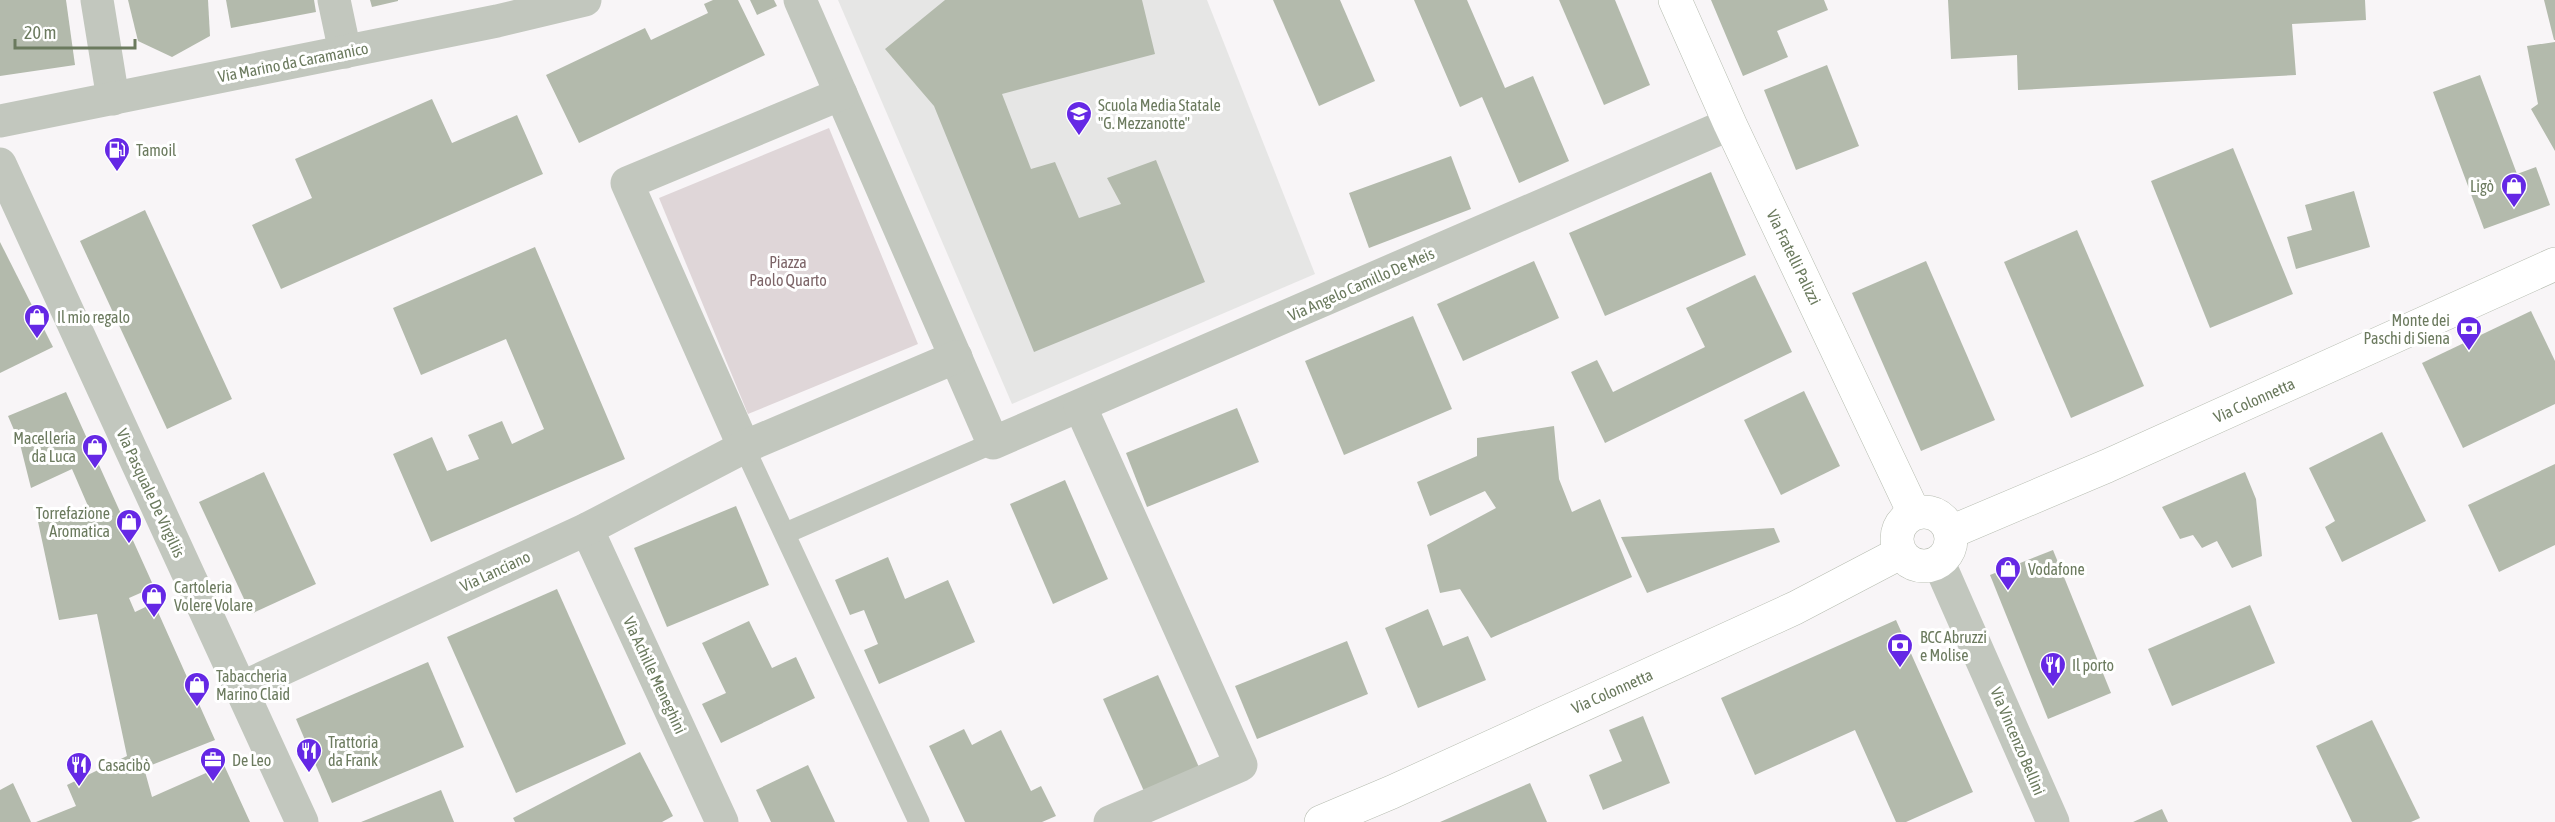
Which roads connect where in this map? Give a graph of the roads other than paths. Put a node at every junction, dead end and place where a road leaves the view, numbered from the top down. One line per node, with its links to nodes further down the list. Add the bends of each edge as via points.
1 (97, 0): 8 (street)
2 (334, 0): 6 (street)
3 (585, 0): 6 (street, Via Marino da Caramanico)
4 (800, 0): 7 (street)
5 (1675, 0): 10 (main road, Via Fratelli Palizzi)
6 (345, 52): 8 (street, Via Marino da Caramanico)
7 (841, 94): 13 (street); 16 (street, via 627,183)
8 (113, 99): 9 (street, Via Marino da Caramanico)
9 (0, 121)
10 (1730, 124): 14 (street, Via Angelo Camillo De Meis); 17 (main road, Via Fratelli Palizzi)
11 (2, 175): 23 (street, Via Pasquale De Virgiliis)
12 (2555, 264): 19 (main road, Via Colonnetta)
13 (956, 357): 15 (street); 16 (street)
14 (1080, 406): 15 (street, Via Angelo Camillo De Meis); 27 (street, via 1241,765)
15 (993, 443): 20 (lane)
16 (744, 447): 18 (street, Via Lanciano); 20 (lane)
17 (1914, 513): 19 (main road, via 1933,513 1947,523); 21 (main road, via 1906,518 1897,534)
18 (587, 528): 23 (street, Via Lanciano); 25 (street, Via Achille Meneghini)
19 (1951, 532): 22 (main road, via 1950,549)
20 (786, 533): 26 (lane)
21 (1900, 553): 22 (main road, via 1922,567); 28 (main road, Via Colonnetta, via 1795,608)
22 (1939, 562): 29 (street, Via Vincenzo Bellini)
23 (241, 688): 24 (street, Via Pasquale De Virgiliis)
24 (302, 822)
25 (722, 822)
26 (920, 822)
27 (1110, 822)
28 (1321, 822)
29 (2053, 822)

